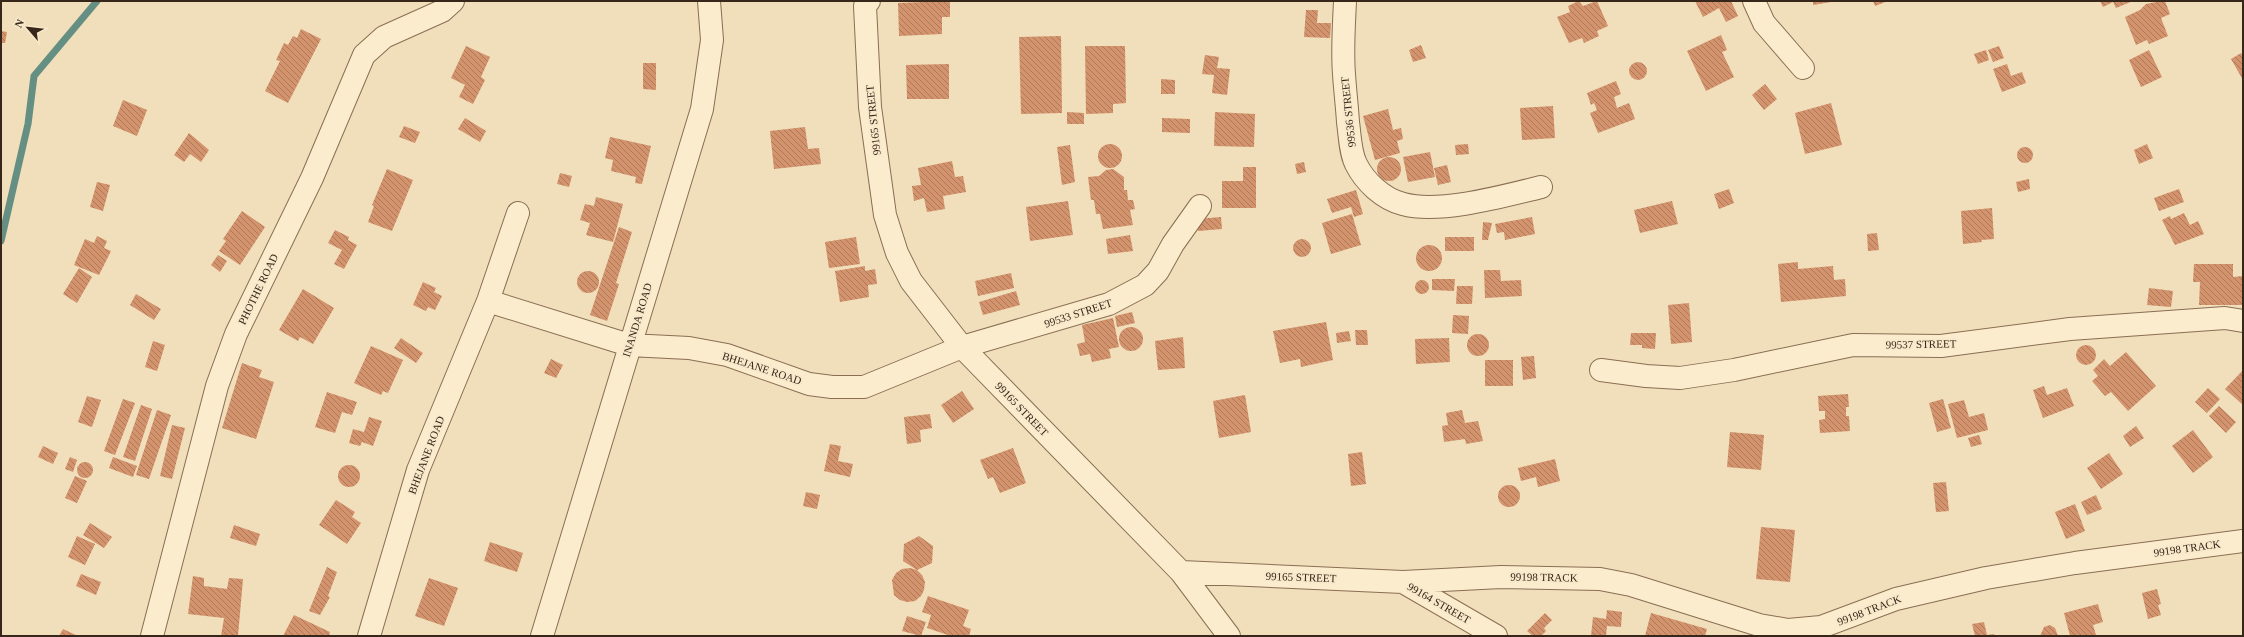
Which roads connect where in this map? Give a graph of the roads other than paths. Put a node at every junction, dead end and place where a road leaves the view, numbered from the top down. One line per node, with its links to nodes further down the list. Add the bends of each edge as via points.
1 (453, 1): 18 (street, PHOTHE ROAD, via 442,11 384,37 364,55 312,178 236,334 217,386)
2 (709, 1): 12 (street, INANDA ROAD, via 712,40 702,109)
3 (1345, 1): 7 (street, 99536 STREET, via 1343,73 1351,147 1356,164 1371,185 1403,204 1421,206 1490,199)
4 (1754, 1): 6 (street, via 1764,23)
5 (862, 3): 13 (street, 99165 STREET, via 870,107 885,216 897,253 912,281)
6 (1802, 68)
7 (1541, 187)
8 (1200, 206): 13 (street, 99533 STREET, via 1173,244 1158,271 1145,285 1109,304)
9 (518, 212): 10 (street, BHEJANE ROAD)
10 (488, 300): 12 (street, BHEJANE ROAD); 19 (street, BHEJANE ROAD, via 418,470)
11 (2243, 320): 14 (street, 99537 STREET, via 2225,318 2070,329 1941,346 1853,344 1734,370 1680,378)
12 (629, 345): 13 (street, BHEJANE ROAD, via 689,348 727,355 809,384 864,388); 20 (street, INANDA ROAD)
13 (962, 347): 16 (street, 99165 STREET)
14 (1602, 370)
15 (2243, 541): 17 (street, 99198 TRACK, via 2075,563 1986,578 1896,599 1821,627 1788,630 1759,625 1631,585 1600,579 1501,577)
16 (1181, 572): 17 (street, 99165 STREET); 21 (street)
17 (1403, 582): 22 (street, 99164 STREET)
18 (152, 636)
19 (369, 636)
20 (542, 636)
21 (1229, 636)
22 (1496, 636)

